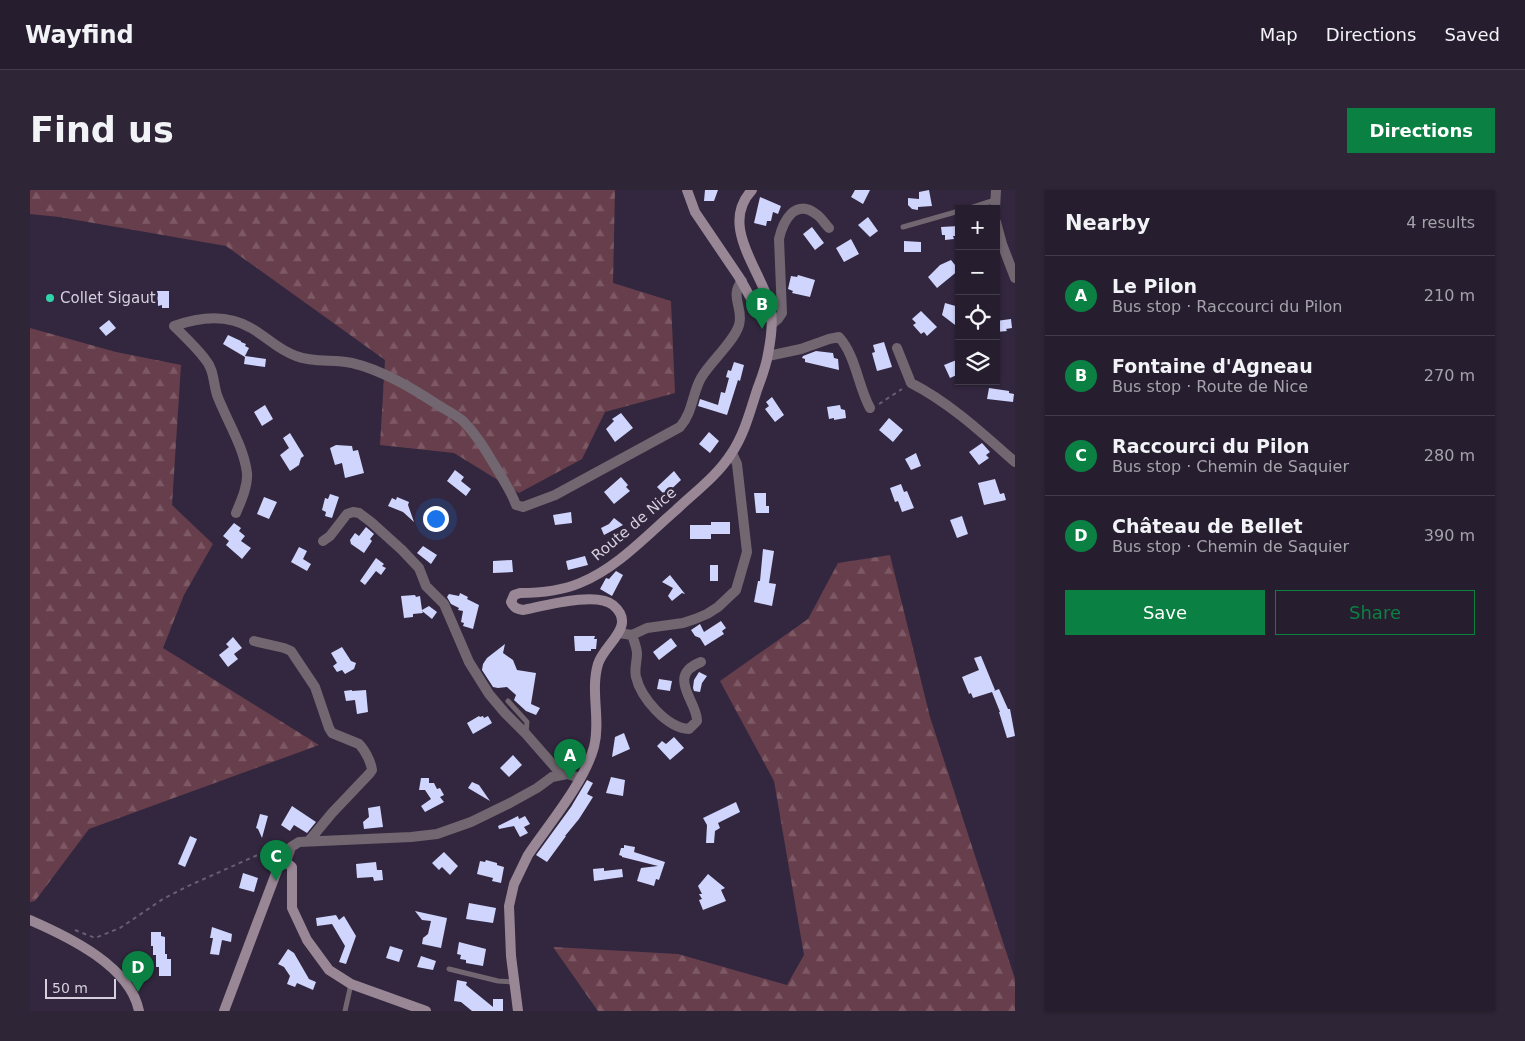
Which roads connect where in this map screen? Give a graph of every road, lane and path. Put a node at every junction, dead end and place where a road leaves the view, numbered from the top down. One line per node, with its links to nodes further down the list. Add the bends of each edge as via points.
1 (686, 190): 10 (main road, via 695,212)
2 (752, 190): 11 (main road, Route de Nice, via 741,207 739,226 767,297)
3 (995, 200): 4 (lane)
4 (979, 205)
5 (955, 212): 6 (lane)
6 (903, 227)
7 (829, 228): 11 (street, via 815,212 798,209 790,214 779,239 782,313 778,319)
8 (1000, 237): 9 (street)
9 (1015, 278)
10 (742, 281): 11 (main road, via 758,310); 18 (street, via 736,293 740,324 700,380 687,418 680,427 555,495 523,507 516,504 489,454 462,420 391,378 353,363 296,357 251,328 230,320 210,317 174,326 206,360 242,453 247,474)
11 (771, 320): 13 (main road, Route de Nice)
12 (897, 348): 14 (street)
13 (768, 356): 15 (street, via 839,337); 16 (main road, Route de Nice, via 744,428)
14 (912, 383): 15 (path); 17 (street, via 939,399)
15 (870, 408)
16 (732, 453): 20 (main road, Route de Nice, via 712,478 626,554 596,576 564,589 520,593 512,598 513,606 523,610 588,599 608,601 622,618); 21 (street, via 737,464 747,546 736,590 707,614 683,623 646,628)
17 (1015, 462)
18 (236, 513)
19 (323, 541): 25 (street, via 347,514 353,512 371,522 402,550 419,568 426,586 444,604 474,672 505,713)
20 (619, 633): 21 (street); 27 (main road, via 599,660 596,671 594,747)
21 (632, 635): 23 (street, via 640,688 658,712 680,729 689,729 697,721 686,691 685,677)
22 (254, 641): 28 (street, via 291,651 316,687 329,728 359,744 372,766 370,773)
23 (701, 662)
24 (508, 701): 25 (lane, via 527,722)
25 (526, 734): 26 (street)
26 (561, 774): 27 (street); 28 (street, via 471,822 437,834)
27 (580, 778): 33 (main road, via 528,855 514,884 510,906)
28 (304, 842): 29 (street, via 291,846); 31 (path, via 294,840 274,847 186,887 120,928 95,938)
29 (286, 862): 34 (main road, via 292,867 292,908 301,927 329,970); 36 (main road, via 278,868)
30 (30, 920): 35 (main road, via 102,958 133,992)
31 (73, 929)
32 (449, 969): 33 (lane)
33 (513, 982): 39 (main road)
34 (351, 984): 37 (lane); 38 (main road)
35 (139, 1011)
36 (224, 1011)
37 (345, 1011)
38 (426, 1011)
39 (518, 1011)

